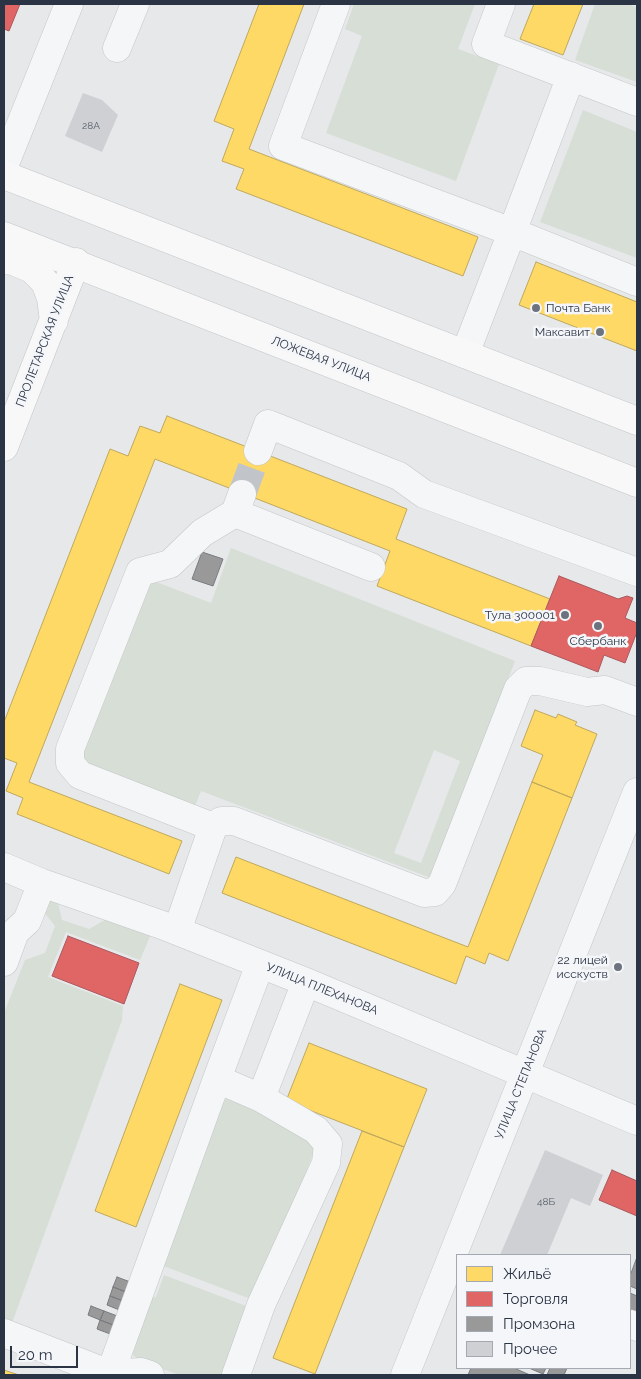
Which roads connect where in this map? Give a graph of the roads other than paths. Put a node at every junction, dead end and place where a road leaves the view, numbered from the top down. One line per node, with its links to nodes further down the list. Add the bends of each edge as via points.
1 (69, 4): 8 (street)
2 (135, 4): 5 (street)
3 (336, 4): 10 (street, via 283,146)
4 (501, 4): 6 (street, via 486,44)
5 (117, 48)
6 (571, 76): 7 (street); 10 (street)
7 (637, 102)
8 (4, 166)
9 (4, 175): 16 (main road)
10 (512, 232): 14 (street); 16 (street)
11 (4, 236): 13 (main road, ЛОЖЕВАЯ УЛИЦА)
12 (4, 260): 15 (main road, via 32,269 45,282)
13 (76, 262): 15 (main road, ПРОЛЕТАРСКАЯ УЛИЦА); 20 (main road, ЛОЖЕВАЯ УЛИЦА)
14 (637, 282)
15 (54, 321): 18 (main road, ПРОЛЕТАРСКАЯ УЛИЦА)
16 (465, 354): 17 (main road)
17 (637, 421)
18 (4, 448)
19 (258, 451): 22 (street, via 268,424 399,476 424,494)
20 (637, 483)
21 (371, 567): 25 (street, via 238,503 170,564 140,572 70,749 70,763 80,775)
22 (637, 572)
23 (637, 702): 25 (street, via 605,690 587,692 526,681 518,689 442,884 435,892 424,893 234,820 221,821)
24 (637, 792): 32 (street, УЛИЦА СТЕПАНОВА)
25 (213, 827): 28 (street)
26 (4, 867): 27 (street, УЛИЦА ПЛЕХАНОВА)
27 (42, 883): 28 (street, УЛИЦА ПЛЕХАНОВА); 29 (street, via 27,921 15,932)
28 (177, 931): 30 (street, УЛИЦА ПЛЕХАНОВА)
29 (4, 962)
30 (260, 964): 31 (street, УЛИЦА ПЛЕХАНОВА); 33 (street)
31 (306, 982): 32 (street, УЛИЦА ПЛЕХАНОВА); 34 (street)
32 (525, 1073): 35 (street, УЛИЦА ПЛЕХАНОВА); 36 (street, УЛИЦА СТЕПАНОВА)
33 (217, 1079): 34 (street); 39 (street)
34 (261, 1098): 41 (street, via 316,1130 328,1144 326,1163 261,1305)
35 (637, 1121)
36 (460, 1253)
37 (456, 1262): 42 (street, УЛИЦА СТЕПАНОВА)
38 (4, 1333): 39 (street)
39 (110, 1374): 40 (street, via 141,1372)
40 (150, 1375)
41 (236, 1375)
42 (405, 1375)

